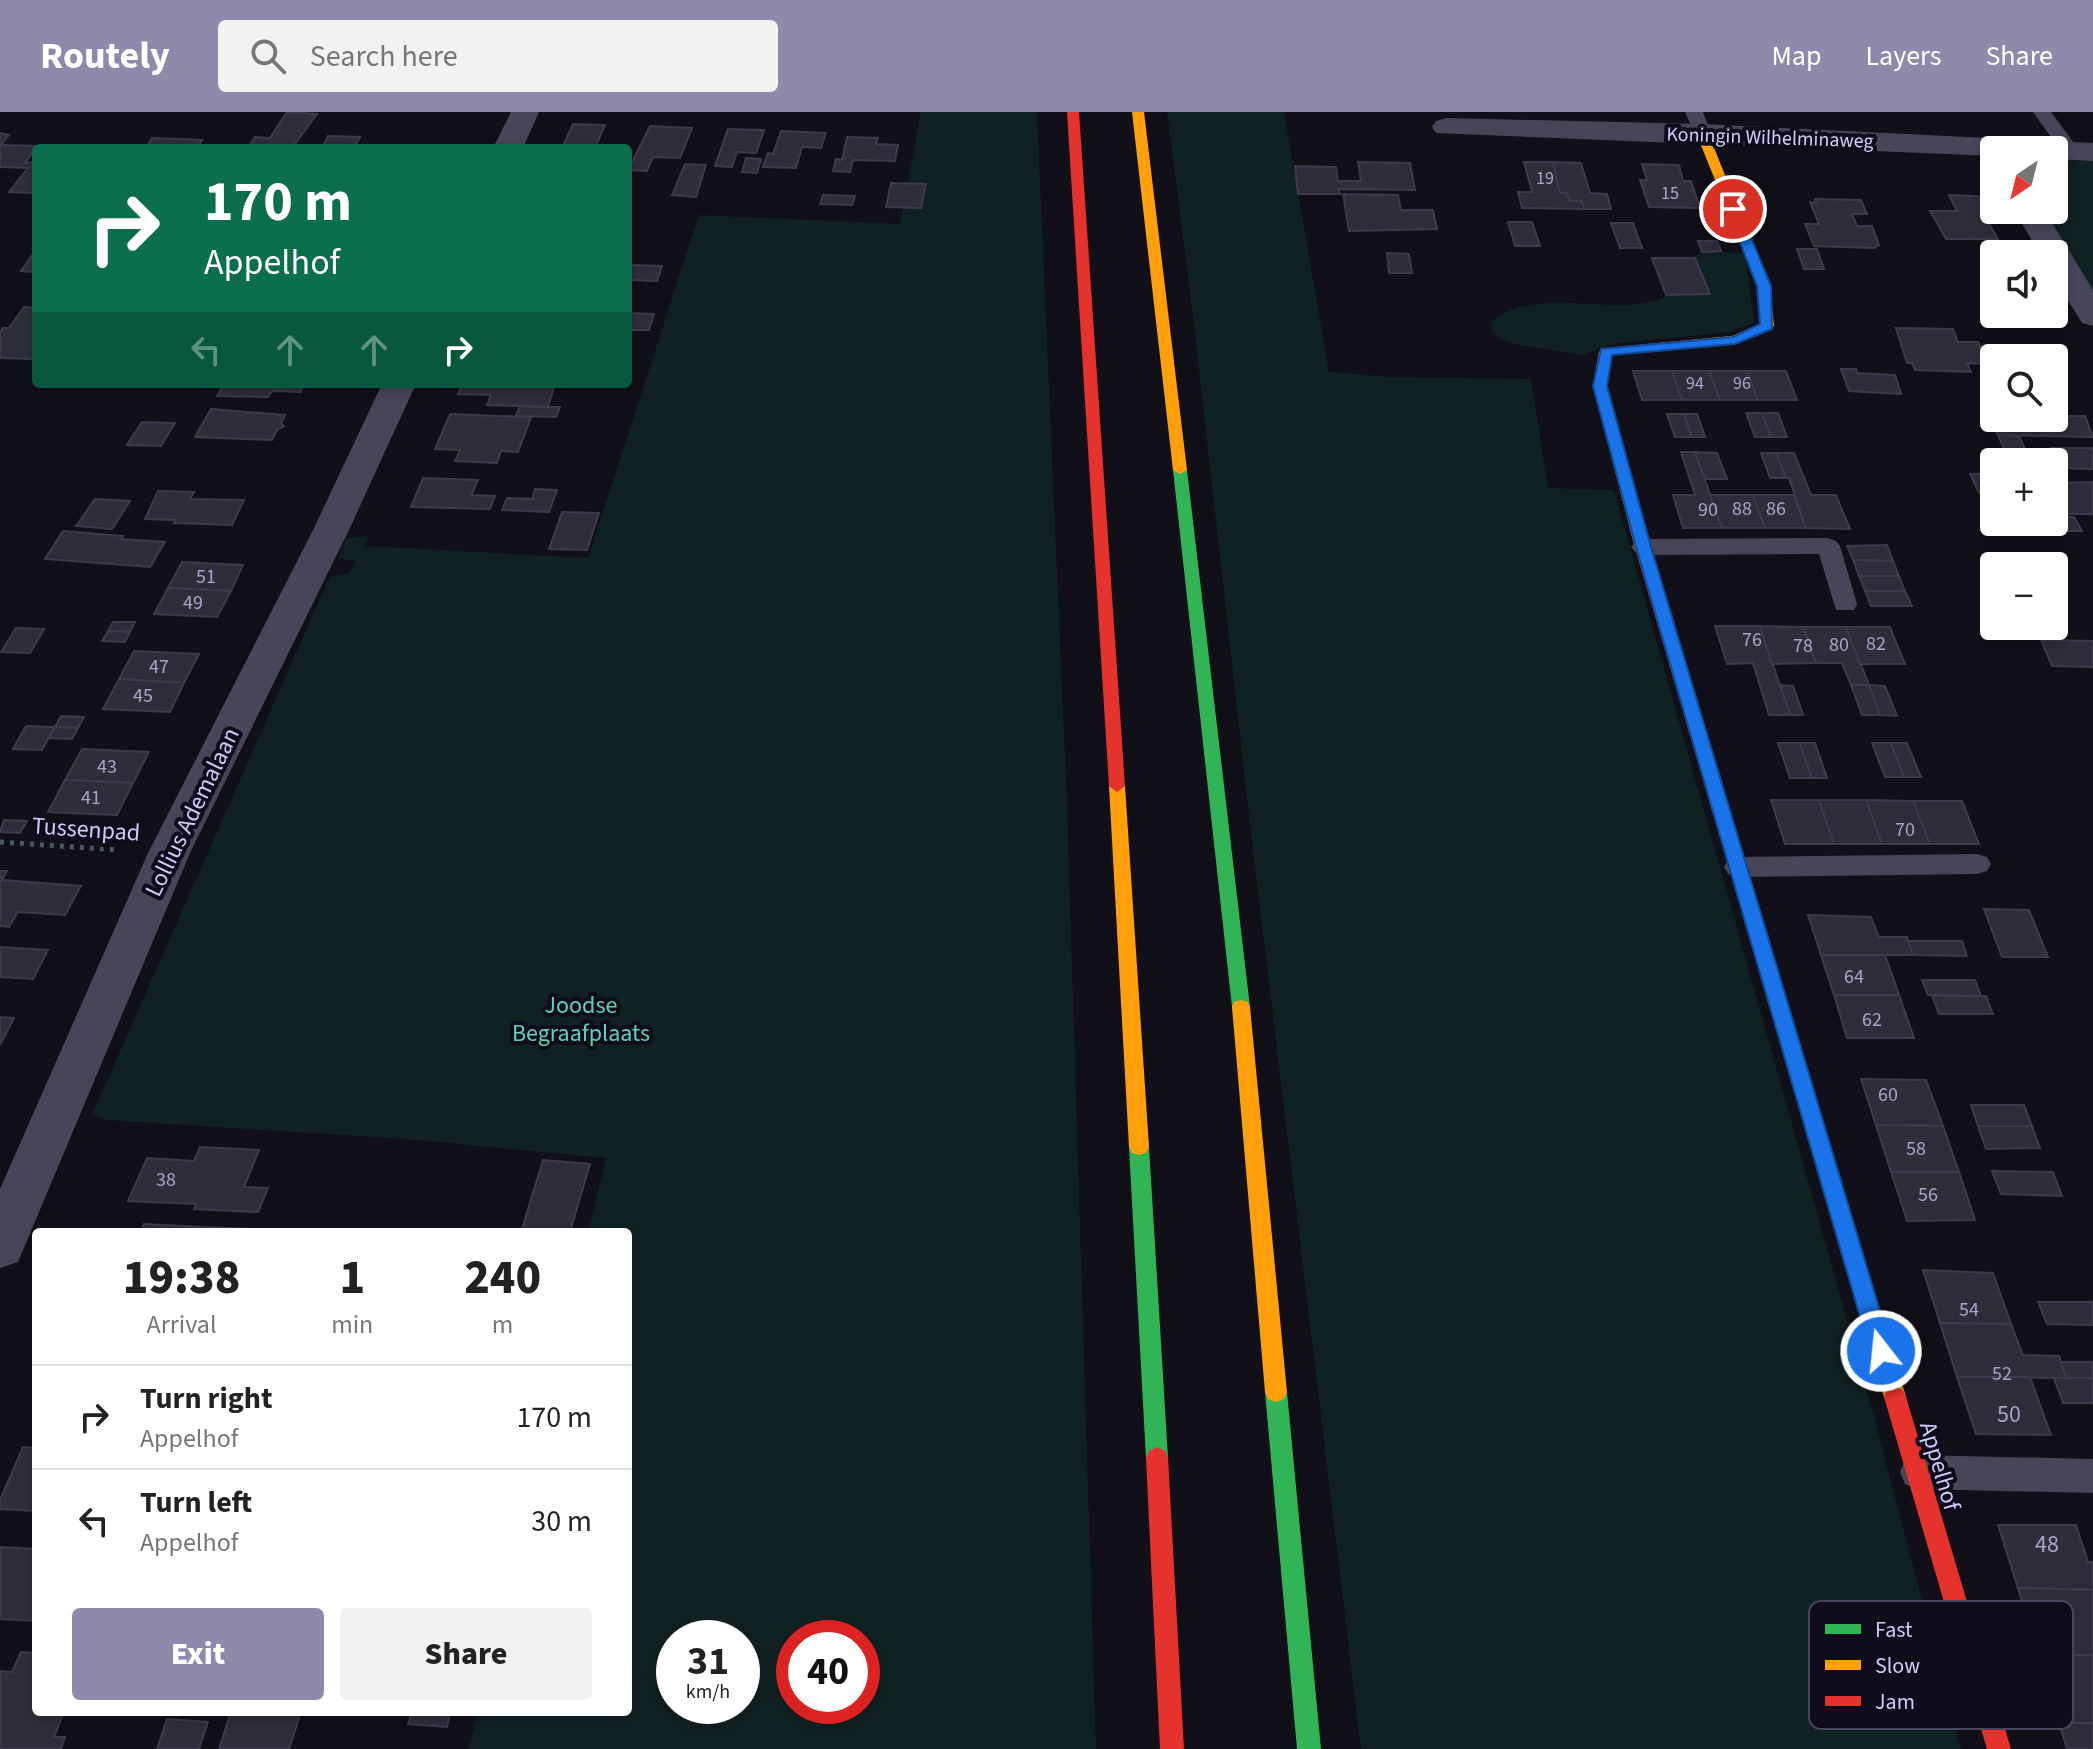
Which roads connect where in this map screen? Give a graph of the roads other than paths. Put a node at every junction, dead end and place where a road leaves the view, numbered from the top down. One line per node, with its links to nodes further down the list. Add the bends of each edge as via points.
1 (525, 112): 7 (street)
2 (1073, 112): 22 (main road, via 1132,1008)
3 (1138, 112): 23 (main road, via 1239,983)
4 (2042, 112): 9 (lane)
5 (1698, 122): 6 (street, Koningin Wilhelminaweg); 8 (street, Koningin Wilhelminaweg); 13 (main road, Appelhof, via 1764,286 1767,326 1735,340 1606,352 1600,386)
6 (1446, 127)
7 (510, 144)
8 (1980, 147)
9 (2081, 151)
10 (2037, 224): 11 (street)
11 (2093, 316)
12 (397, 388): 17 (street, Lollius Ademalaan, via 169,853)
13 (1643, 547): 14 (lane, via 1828,546); 16 (main road, Appelhof)
14 (1845, 604)
15 (1977, 864): 16 (lane)
16 (1738, 867): 18 (main road, Appelhof)
17 (0, 1246)
18 (1917, 1472): 19 (lane); 20 (main road, Appelhof)
19 (2093, 1476)
20 (1955, 1601)
21 (1993, 1729): 24 (main road, Appelhof)
22 (1172, 1749)
23 (1309, 1749)
24 (1999, 1749)

